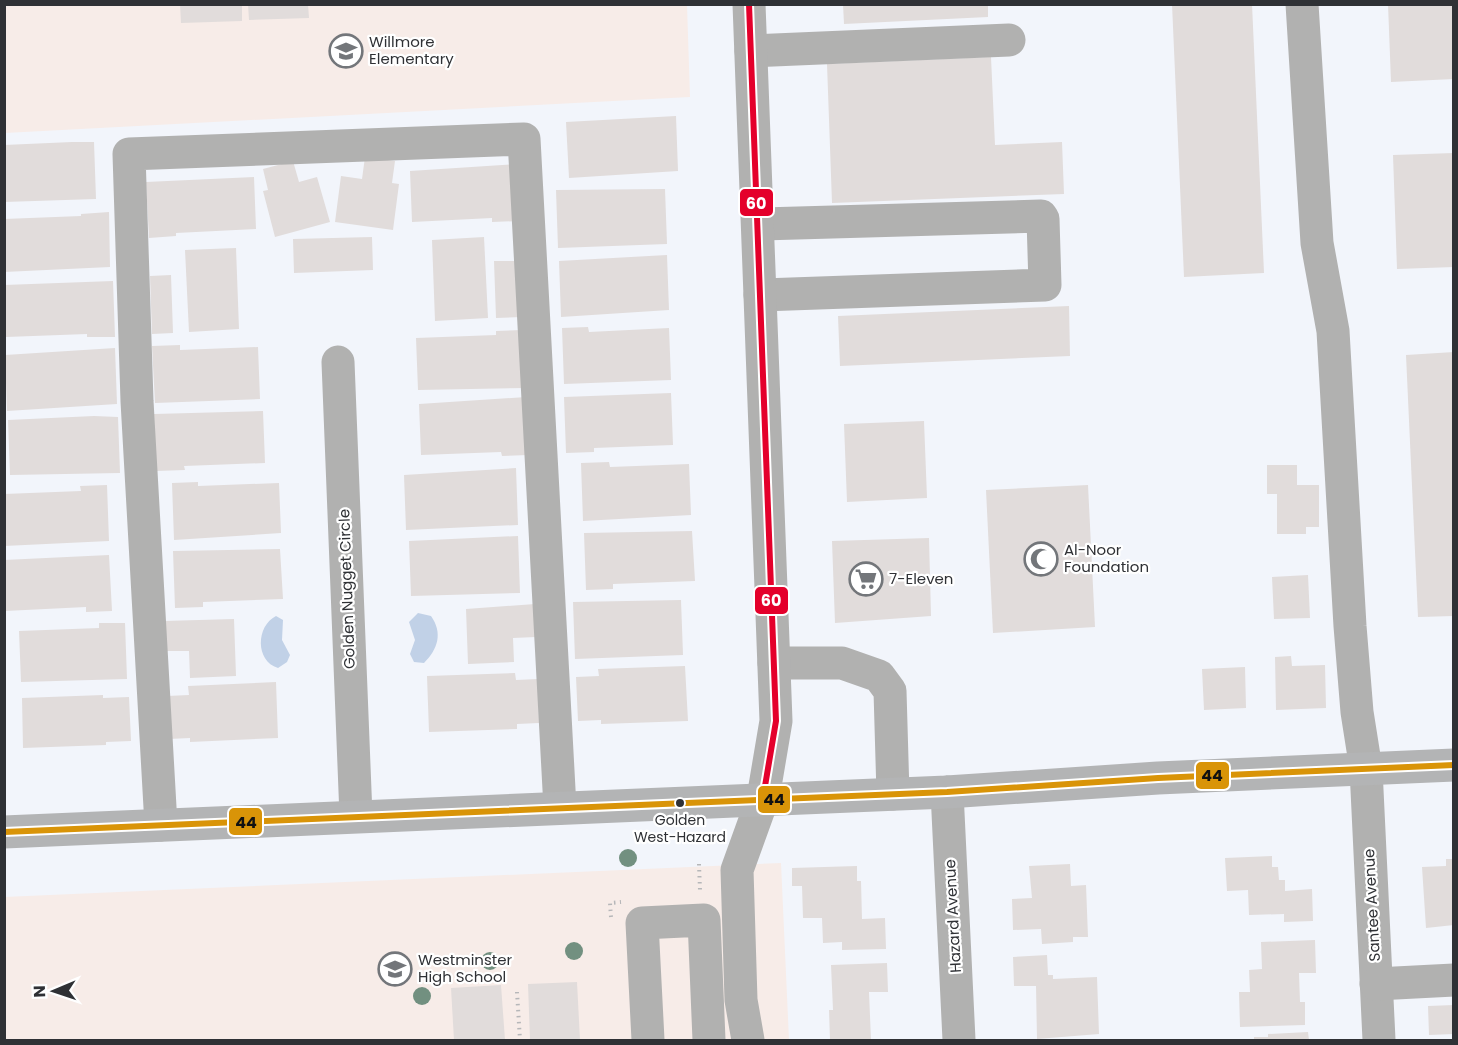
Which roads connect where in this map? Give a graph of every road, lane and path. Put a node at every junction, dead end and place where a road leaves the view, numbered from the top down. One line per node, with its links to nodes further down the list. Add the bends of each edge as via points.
1 (749, 4): 4 (street)
2 (1302, 4): 10 (street, Santee Avenue, via 1317,243 1333,331 1350,626)
3 (1009, 40): 4 (street)
4 (751, 51): 5 (street)
5 (758, 224): 6 (street); 6 (street, via 1041,216 1045,285)
6 (760, 294): 8 (street)
7 (338, 362): 15 (street, Golden Nugget Circle)
8 (774, 663): 12 (street, via 842,663 879,676 890,691); 13 (street, via 776,721)
9 (1454, 765): 10 (main road)
10 (1366, 769): 11 (main road); 19 (street, Santee Avenue)
11 (947, 792): 12 (main road); 25 (street, Hazard Avenue)
12 (893, 794): 13 (main road)
13 (763, 798): 14 (main road); 24 (street, via 737,870 741,999)
14 (560, 808): 15 (main road); 16 (street, via 524,139 129,154)
15 (356, 816): 16 (main road)
16 (161, 825): 17 (main road)
17 (4, 832)
18 (1454, 981): 19 (street)
19 (1376, 984): 26 (street, Santee Avenue)
20 (517, 992): 21 (path)
21 (520, 1041)
22 (648, 1041): 23 (street, via 642,923 704,920)
23 (709, 1041)
24 (748, 1041)
25 (959, 1041)
26 (1378, 1041)

